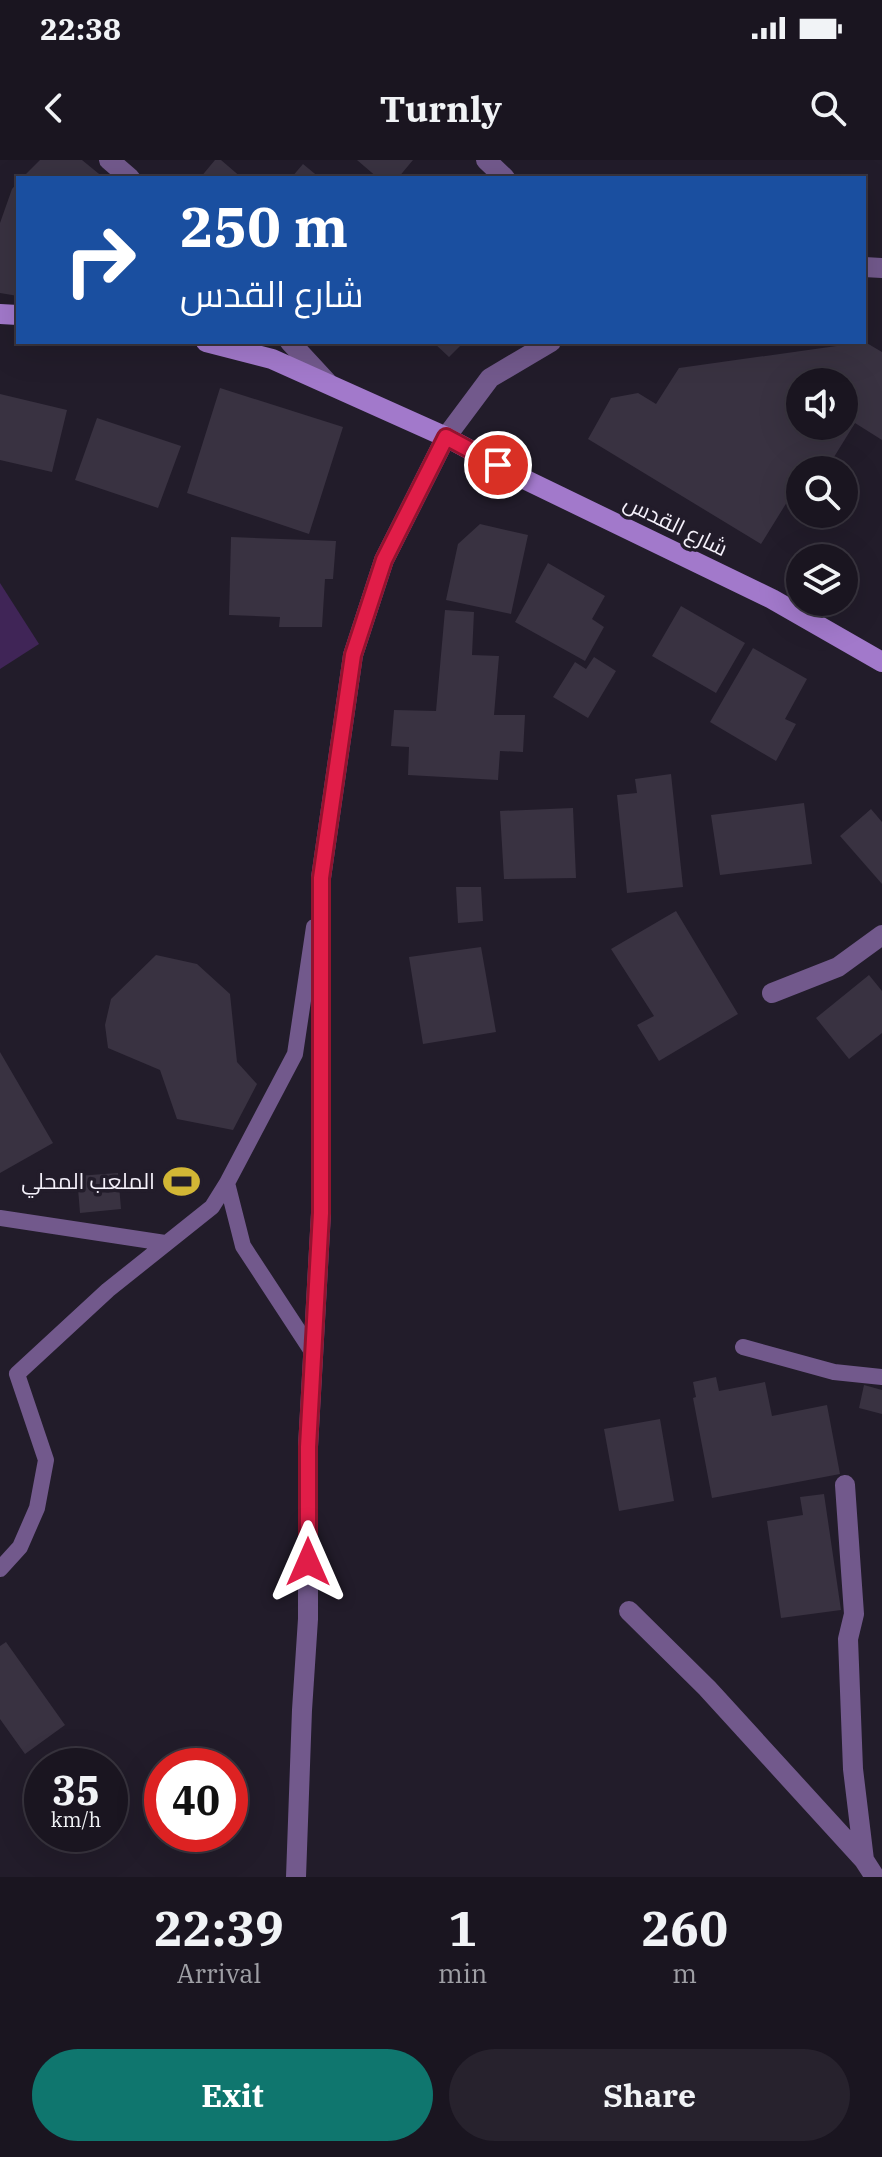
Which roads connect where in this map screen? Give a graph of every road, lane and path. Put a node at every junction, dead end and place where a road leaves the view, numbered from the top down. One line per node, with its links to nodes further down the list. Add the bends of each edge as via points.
1 (109, 160): 3 (street)
2 (486, 160): 4 (street)
3 (128, 176)
4 (503, 176)
5 (214, 344): 8 (main road, شارع القدس, via 272,359)
6 (292, 344): 8 (street)
7 (548, 344): 9 (street, via 490,378)
8 (327, 382): 9 (main road, شارع القدس)
9 (446, 437): 10 (main road, شارع القدس, via 772,599); 11 (street, via 384,560 353,655)
10 (882, 662)
11 (321, 878): 14 (lane, via 295,1054); 18 (street, via 321,1213)
12 (882, 935): 13 (street, via 838,967)
13 (772, 993)
14 (227, 1183): 16 (lane, via 212,1207); 18 (lane, via 243,1246)
15 (0, 1218): 16 (lane)
16 (165, 1243): 21 (lane, via 17,1374 46,1460 37,1508 20,1547)
17 (743, 1347): 19 (lane, via 834,1372)
18 (313, 1353): 24 (street)
19 (882, 1377)
20 (845, 1485): 23 (street, via 854,1614 848,1639 853,1769)
21 (0, 1569)
22 (629, 1611): 23 (street, via 707,1688)
23 (870, 1869)
24 (296, 1877)

